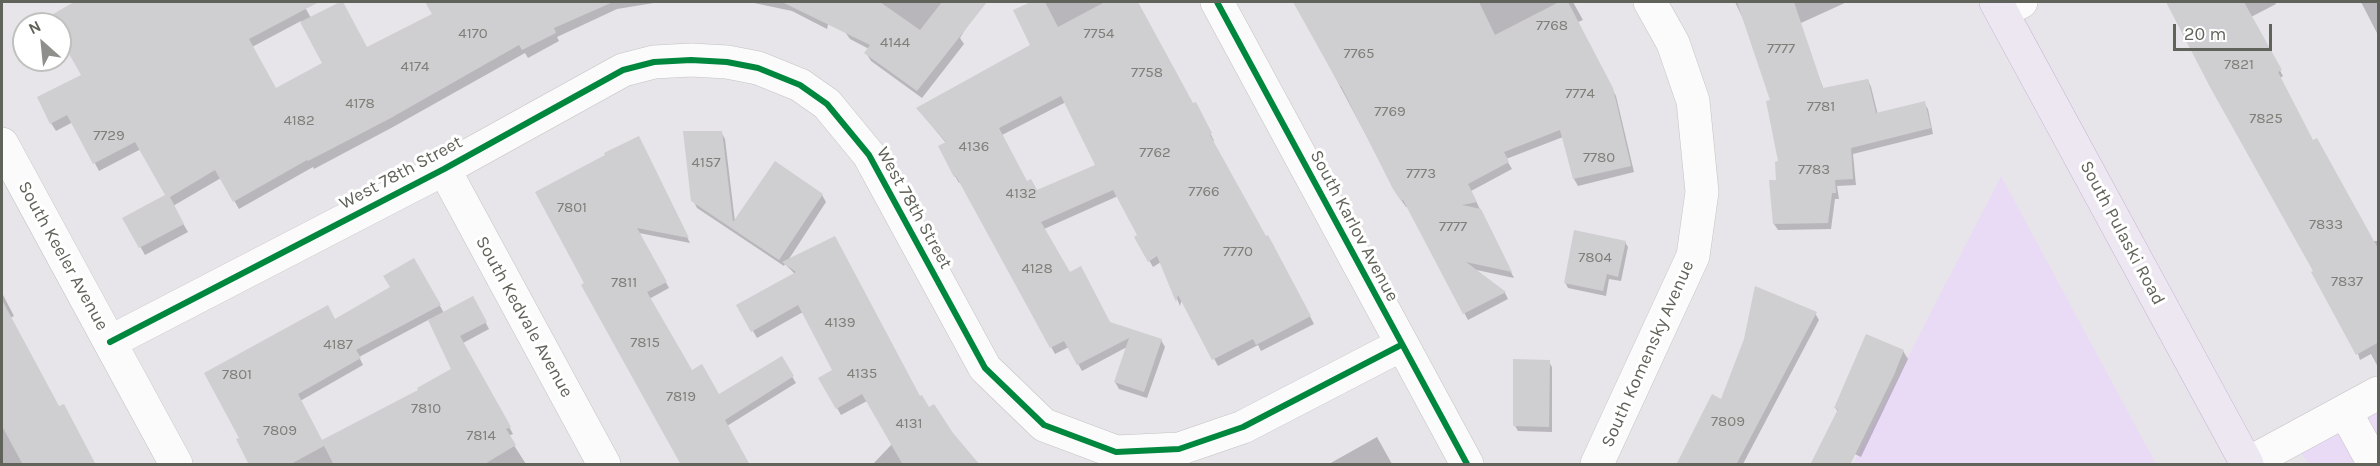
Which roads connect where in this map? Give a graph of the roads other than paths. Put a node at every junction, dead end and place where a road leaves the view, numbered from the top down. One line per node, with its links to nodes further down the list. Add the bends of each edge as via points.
1 (1217, 2): 7 (street, South Karlov Avenue)
2 (1650, 2): 15 (street, South Komensky Avenue, via 1673,43 1693,101 1702,192 1693,256)
3 (2007, 5): 11 (main road, South Pulaski Road)
4 (2, 144): 6 (street, South Keeler Avenue)
5 (444, 169): 6 (street, West 78th Street); 7 (street, West 78th Street, via 623,70 654,62 727,62 758,68 800,85 827,104 869,155 985,368 1044,425 1116,452 1179,449 1243,427); 13 (street, South Kedvale Avenue)
6 (110, 342): 12 (street, South Keeler Avenue)
7 (1401, 345): 14 (street, South Karlov Avenue)
8 (2379, 393): 9 (street)
9 (2345, 411): 10 (street); 11 (street)
10 (2373, 453)
11 (2247, 464)
12 (176, 465)
13 (604, 465)
14 (1467, 465)
15 (1597, 465)

